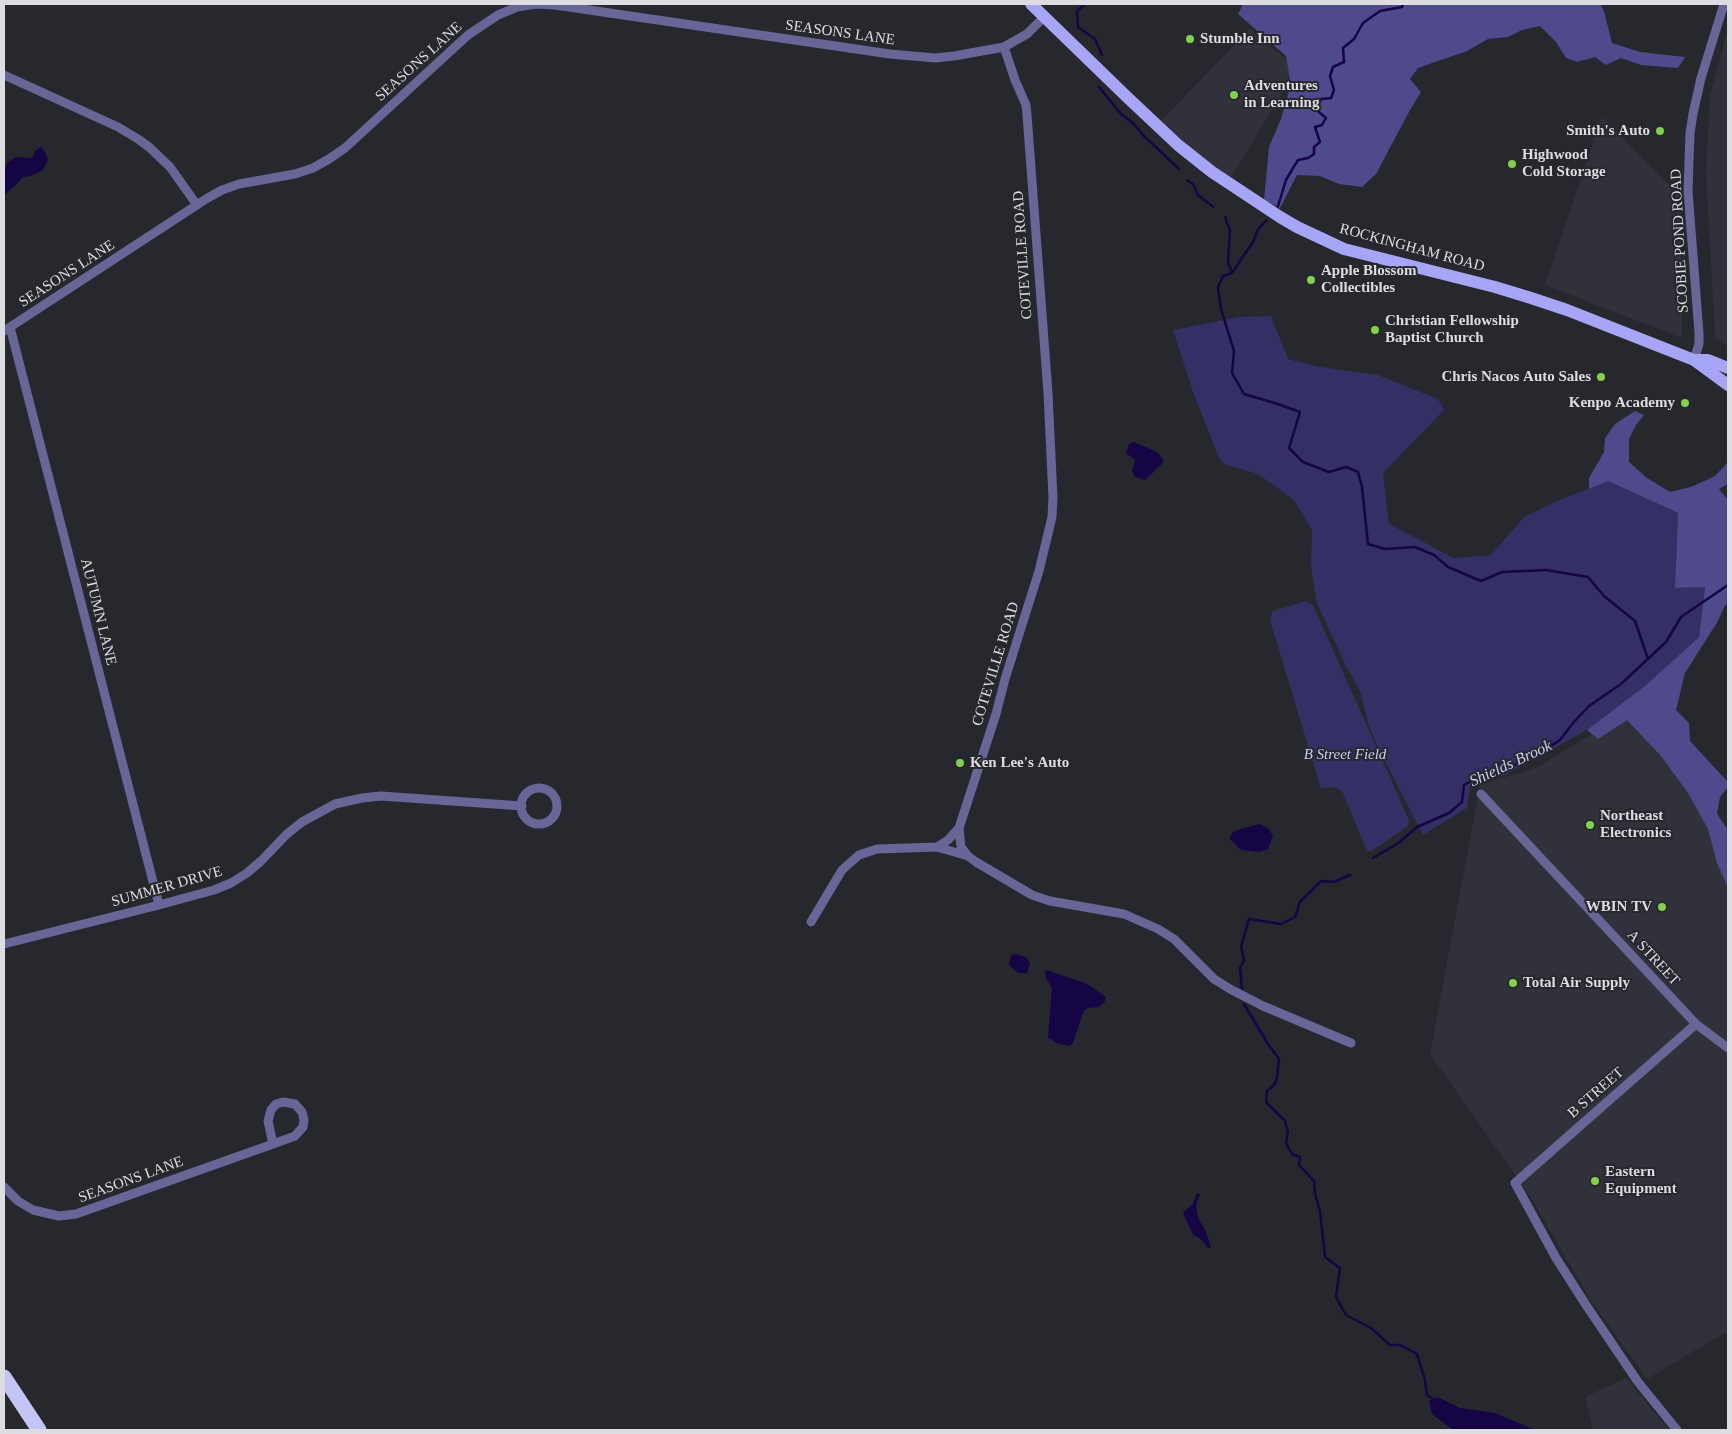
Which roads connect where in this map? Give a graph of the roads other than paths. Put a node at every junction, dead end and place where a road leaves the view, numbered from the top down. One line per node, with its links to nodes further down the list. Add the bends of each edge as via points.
1 (1031, 4): 3 (main road, ROCKINGHAM ROAD)
2 (1724, 4): 8 (street, SCOBIE POND ROAD, via 1696,96 1690,133 1688,190 1699,333)
3 (1044, 17): 4 (street, SEASONS LANE, via 1027,34); 8 (main road, ROCKINGHAM ROAD, via 1183,150 1297,227 1344,249 1495,287 1567,310)
4 (1004, 47): 6 (street, SEASONS LANE, via 954,56 917,57 555,4 517,7 468,35 329,159 295,174 239,184); 13 (street, COTEVILLE ROAD, via 1026,105 1048,393 1052,517 1040,570)
5 (4, 75): 6 (street, via 138,138 170,167)
6 (197, 205): 7 (street, SEASONS LANE)
7 (7, 329): 16 (street, AUTUMN LANE)
8 (1694, 360): 9 (main road, via 1708,360); 10 (main road)
9 (1728, 368)
10 (1728, 385)
11 (1481, 794): 19 (street, A STREET)
12 (522, 806): 12 (street, via 526,818 538,823 550,820 557,808 552,794 540,788 527,793); 16 (street, SUMMER DRIVE, via 390,796 335,804 302,822 254,867 231,883)
13 (958, 828): 14 (street); 15 (street, via 961,847)
14 (937, 847): 15 (street); 17 (street, via 877,849 859,855 842,870)
15 (968, 856): 20 (street, via 1032,895 1124,914 1158,929 1174,939 1214,979 1230,989)
16 (159, 904): 18 (street, SUMMER DRIVE)
17 (811, 922)
18 (4, 944)
19 (1696, 1024): 21 (street, A STREET); 26 (street, B STREET, via 1514,1183 1586,1305 1638,1382)
20 (1351, 1043)
21 (1728, 1048)
22 (273, 1144): 22 (street, SEASONS LANE, via 268,1121 271,1110 276,1104 295,1104 304,1116 303,1127 295,1136); 23 (street, SEASONS LANE, via 76,1214 59,1216 33,1210)
23 (4, 1187)
24 (4, 1377): 25 (highway)
25 (40, 1430)
26 (1677, 1430)

